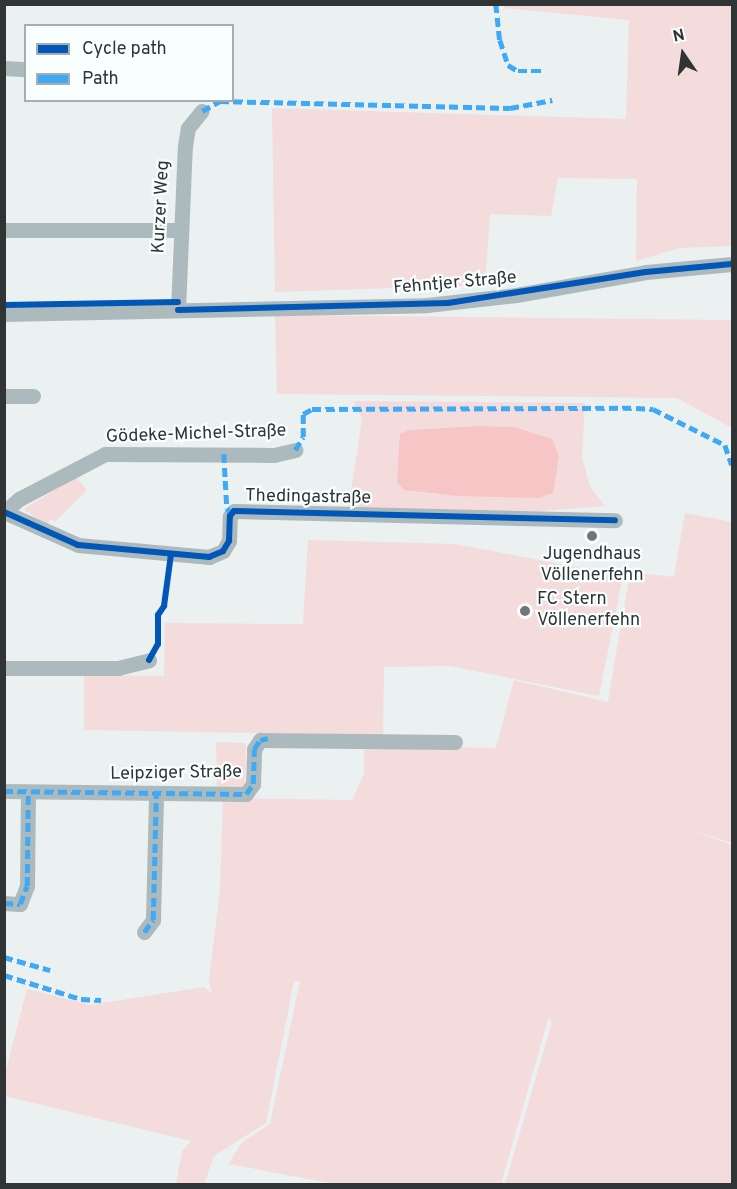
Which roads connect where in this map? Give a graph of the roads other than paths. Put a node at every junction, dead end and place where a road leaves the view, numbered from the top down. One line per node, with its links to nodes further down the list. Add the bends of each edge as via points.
1 (4, 68): 2 (street)
2 (24, 69)
3 (202, 111): 5 (street, Kurzer Weg, via 188,128)
4 (4, 230): 5 (street)
5 (180, 230): 7 (street, Kurzer Weg)
6 (732, 264): 7 (street, Fehntjer Straße, via 646,272 448,303)
7 (178, 310): 8 (street, Fehntjer Straße)
8 (4, 314)
9 (4, 396): 10 (street)
10 (33, 396)
11 (296, 450): 12 (street, Gödeke-Michel-Straße, via 274,455 105,454 19,499)
12 (4, 512): 13 (street, Thedingastraße, via 78,545 209,557 223,551 229,541 230,516 234,512)
13 (615, 520)
14 (149, 660): 15 (street, via 118,668)
15 (4, 668)
16 (455, 742): 19 (street, Leipziger Straße, via 268,738 260,740 254,749 253,784 246,794)
17 (4, 791): 18 (street, Leipziger Straße)
18 (28, 792): 19 (street, Leipziger Straße, via 88,790 97,795); 20 (street, via 27,886 20,904)
19 (156, 795): 21 (street, via 153,920)
20 (4, 903)
21 (144, 932)

